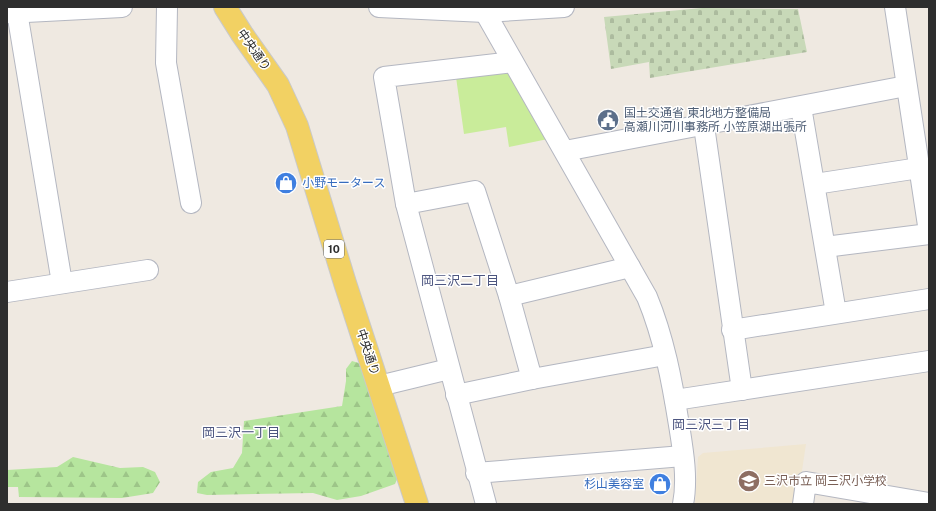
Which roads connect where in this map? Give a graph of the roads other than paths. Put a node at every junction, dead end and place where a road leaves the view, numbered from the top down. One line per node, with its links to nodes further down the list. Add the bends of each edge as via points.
1 (122, 7): 8 (street)
2 (167, 7): 16 (street, via 166,62)
3 (225, 7): 32 (main road, 中央通り / 10, via 278,85 297,126)
4 (379, 7): 7 (street)
5 (564, 7): 7 (street)
6 (895, 7): 10 (street)
7 (484, 10): 9 (street)
8 (12, 12): 22 (street)
9 (513, 62): 13 (street); 17 (street, via 384,76)
10 (906, 86): 11 (street); 14 (street)
11 (801, 107): 12 (street); 15 (street)
12 (704, 126): 13 (street); 27 (street)
13 (565, 151): 20 (street)
14 (922, 162): 15 (street); 18 (street)
15 (815, 184): 19 (street)
16 (191, 203)
17 (406, 204): 24 (street, via 475,190); 30 (street)
18 (929, 233): 19 (street)
19 (825, 247): 26 (street)
20 (630, 267): 24 (street); 28 (street, via 657,321)
21 (148, 270): 22 (street)
22 (62, 283): 23 (street)
23 (7, 292)
24 (509, 296): 31 (street)
25 (929, 299): 26 (street)
26 (836, 313): 27 (street)
27 (732, 330): 33 (street)
28 (666, 355): 31 (street); 35 (street)
29 (929, 361): 33 (street)
30 (449, 369): 32 (street); 34 (street)
31 (532, 379): 34 (street)
32 (379, 386): 39 (main road, 中央通り / 10)
33 (742, 390): 35 (street)
34 (456, 396): 37 (street)
35 (675, 400): 36 (street)
36 (683, 456): 37 (street); 41 (street)
37 (476, 473): 40 (street)
38 (929, 503): 42 (street, via 806,482)
39 (417, 504)
40 (486, 504)
41 (683, 504)
42 (803, 504)

